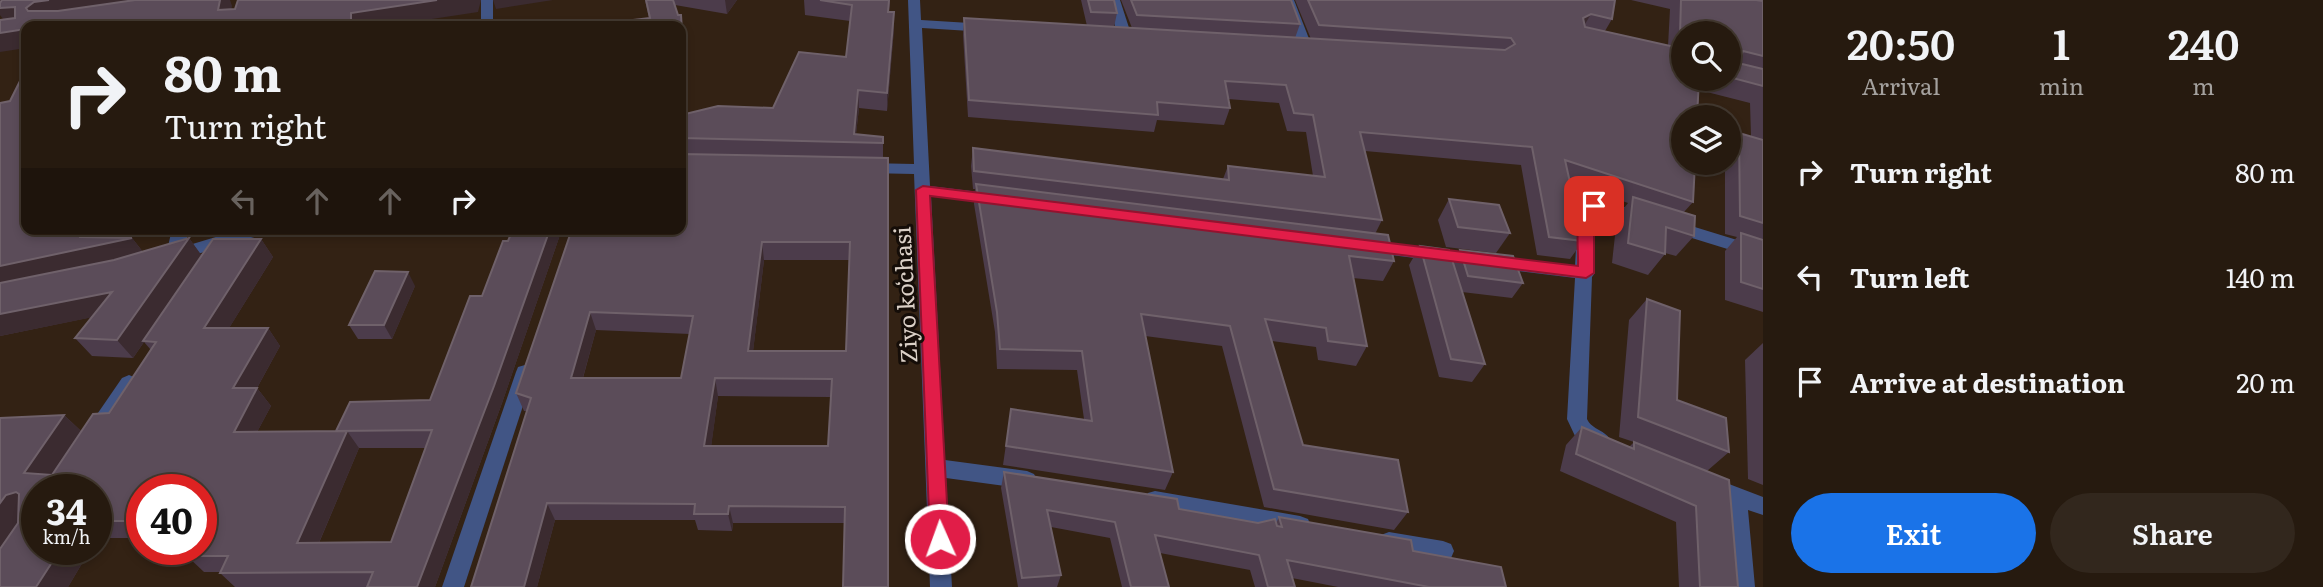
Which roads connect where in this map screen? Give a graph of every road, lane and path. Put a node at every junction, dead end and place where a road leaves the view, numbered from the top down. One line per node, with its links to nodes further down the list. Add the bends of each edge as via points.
1 (487, 0): 5 (street)
2 (914, 0): 6 (street, Ziyo koʻchasi)
3 (1114, 0): 8 (street)
4 (1288, 0): 9 (street)
5 (487, 21)
6 (915, 24): 7 (street); 11 (street, Ziyo koʻchasi)
7 (1007, 30)
8 (1125, 37)
9 (1306, 49)
10 (856, 168): 11 (street)
11 (923, 169): 12 (street, Ziyo koʻchasi)
12 (923, 190): 13 (street); 27 (street, Ziyo koʻchasi)
13 (1020, 202)
14 (179, 235): 18 (street)
15 (239, 235): 16 (street)
16 (227, 238): 18 (street); 20 (street)
17 (1351, 244): 22 (street)
18 (176, 254): 21 (street)
19 (1763, 254): 22 (street, via 1594,206 1586,214)
20 (212, 261)
21 (152, 262)
22 (1586, 273): 26 (street, via 1578,425 1588,435)
23 (533, 348): 36 (street)
24 (142, 364): 25 (street)
25 (88, 444)
26 (1622, 450)
27 (937, 468): 29 (street); 37 (street, Ziyo koʻchasi)
28 (1685, 476): 30 (street)
29 (1043, 483)
30 (1736, 496): 32 (street); 38 (street)
31 (1136, 497): 33 (street)
32 (1763, 506)
33 (1323, 530)
34 (1363, 537): 35 (street)
35 (1443, 551)
36 (453, 587)
37 (941, 587)
38 (1744, 587)

